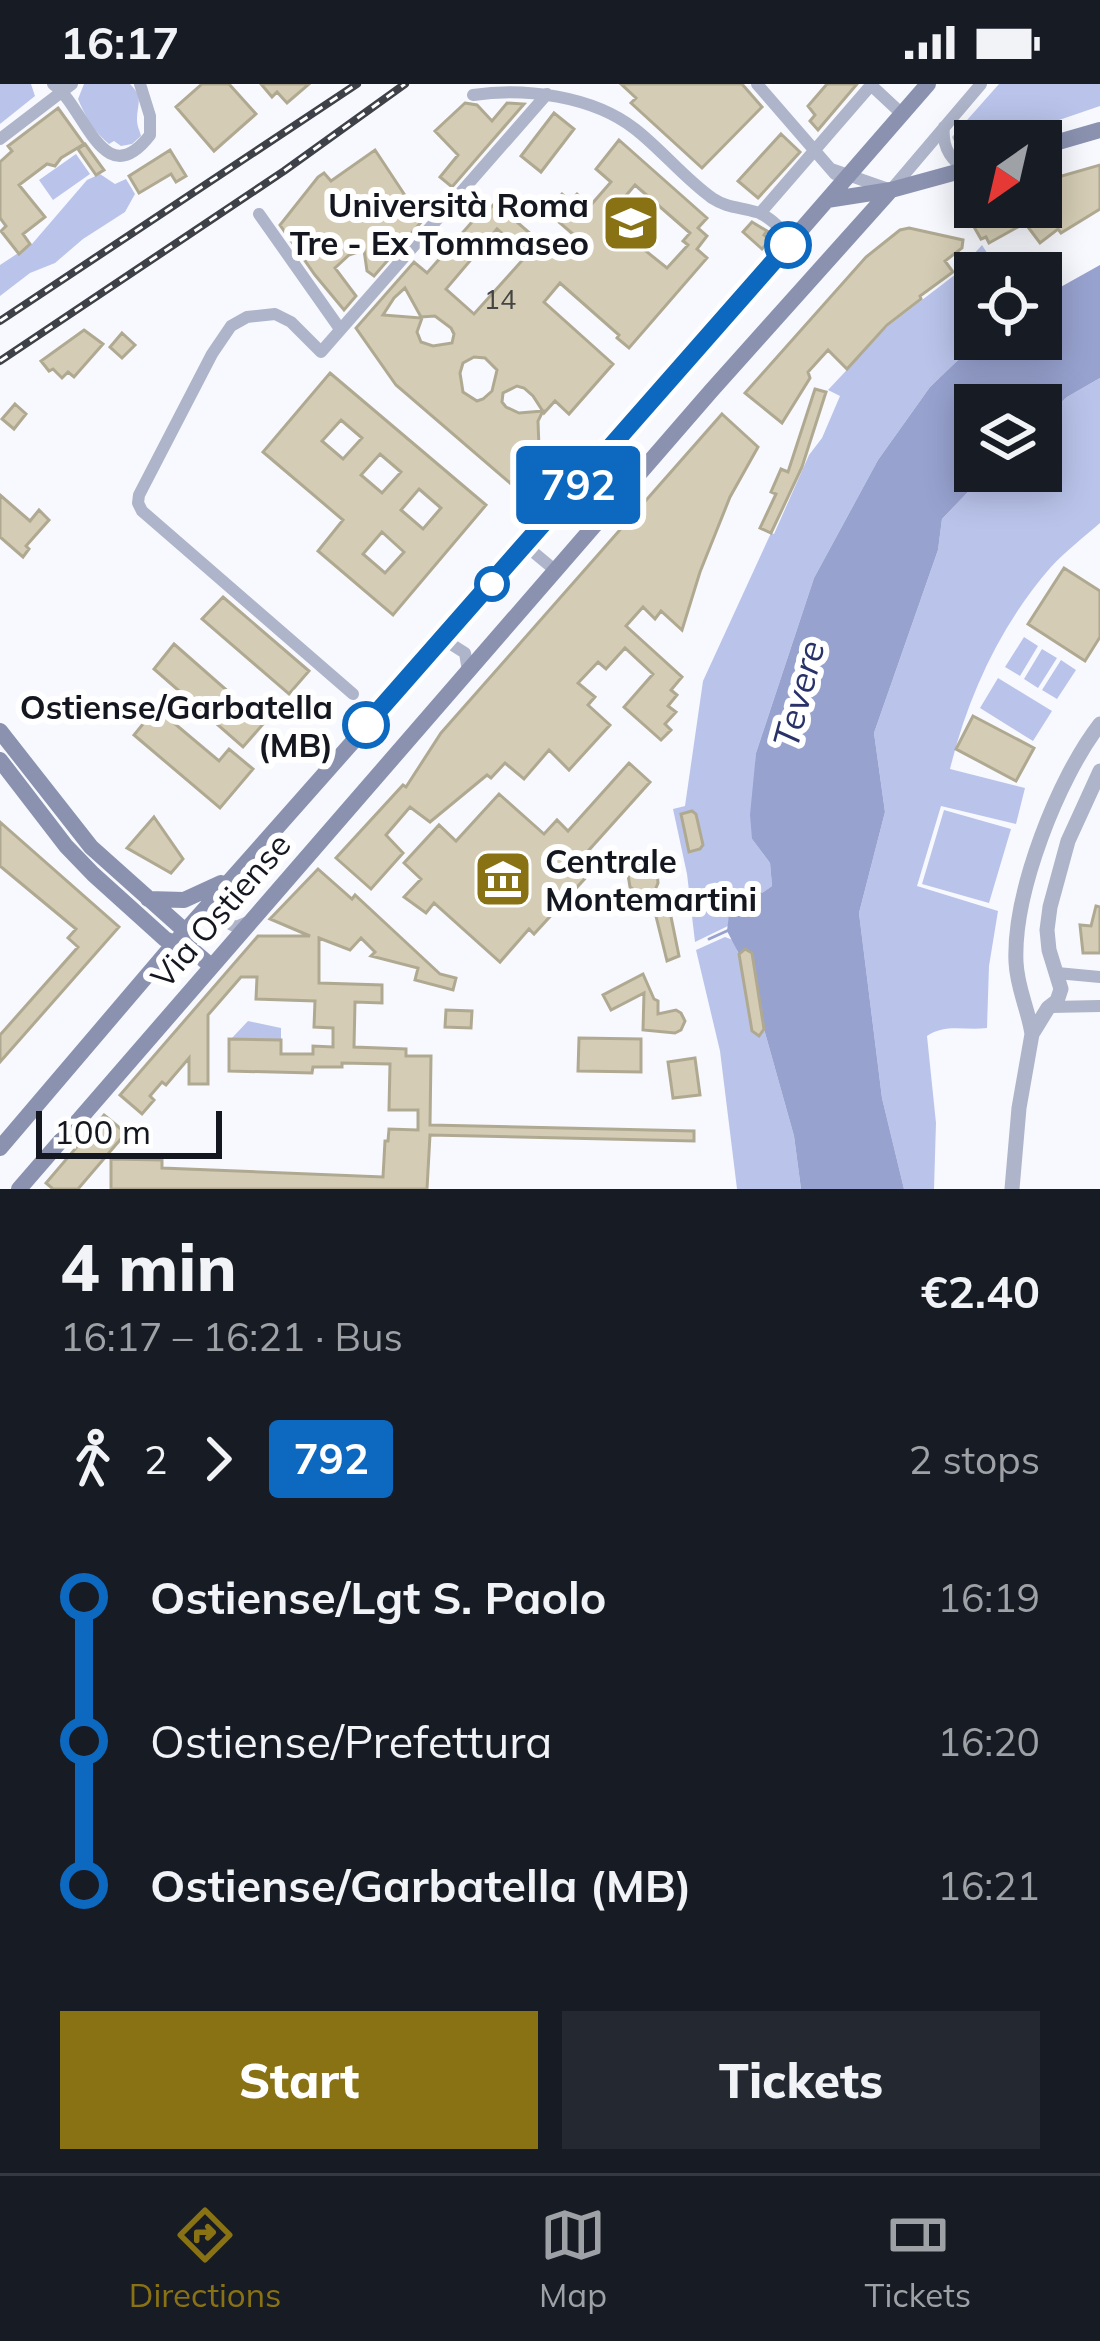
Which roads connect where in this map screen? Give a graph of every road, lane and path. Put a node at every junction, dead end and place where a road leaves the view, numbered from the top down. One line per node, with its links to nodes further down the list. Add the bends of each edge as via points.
1 (140, 84): 6 (street, via 151,132 118,157 99,145)
2 (757, 84): 14 (street)
3 (871, 84): 9 (street); 14 (street)
4 (928, 84): 9 (main road)
5 (981, 84): 10 (street, Via Ostiense)
6 (63, 86): 12 (street)
7 (547, 94): 8 (street); 19 (street, via 623,121 712,198); 23 (street)
8 (473, 95)
9 (902, 114): 17 (main road)
10 (944, 125): 15 (street); 18 (street, Via Ostiense)
11 (1100, 130): 13 (main road)
12 (0, 139)
13 (1062, 141)
14 (816, 150): 17 (street); 19 (street)
15 (954, 160)
16 (954, 173): 18 (main road)
17 (844, 181): 18 (main road); 21 (street); 22 (main road, Via Ostiense)
18 (891, 190): 21 (main road, Via Ostiense)
19 (761, 212): 22 (street)
20 (260, 214): 23 (street)
21 (856, 229): 25 (main road, Via Ostiense)
22 (793, 240): 24 (main road, Via Ostiense)
23 (340, 328): 28 (street, via 321,352 275,314 231,326 138,502)
24 (526, 546): 25 (street); 26 (main road, Via Ostiense)
25 (556, 571): 27 (main road, Via Ostiense)
26 (443, 639): 27 (street, via 465,653); 33 (main road, Via Ostiense)
27 (468, 672): 36 (main road, Via Ostiense)
28 (353, 694)
29 (1100, 724): 41 (street, via 1041,838 1020,922)
30 (0, 731): 35 (main road, via 76,829)
31 (0, 760): 37 (main road, via 82,863)
32 (1100, 771): 39 (street, via 1053,890 1047,930)
33 (235, 875): 34 (main road, Via Ostiense); 35 (main road, via 192,898)
34 (219, 893): 36 (street, via 224,921); 37 (main road, Via Ostiense)
35 (147, 899): 37 (main road)
36 (251, 921): 38 (main road, Via Ostiense)
37 (179, 938): 38 (main road); 46 (main road, Via Ostiense)
38 (212, 966): 47 (main road, Via Ostiense)
39 (1055, 971): 40 (street); 41 (street, via 1034,968); 44 (street, via 1061,989)
40 (1100, 976)
41 (1019, 980): 42 (street)
42 (1027, 1004): 44 (street); 45 (street)
43 (1100, 1006): 44 (street)
44 (1050, 1008): 45 (street)
45 (1032, 1034): 48 (street)
46 (0, 1148)
47 (19, 1189)
48 (1012, 1189)

